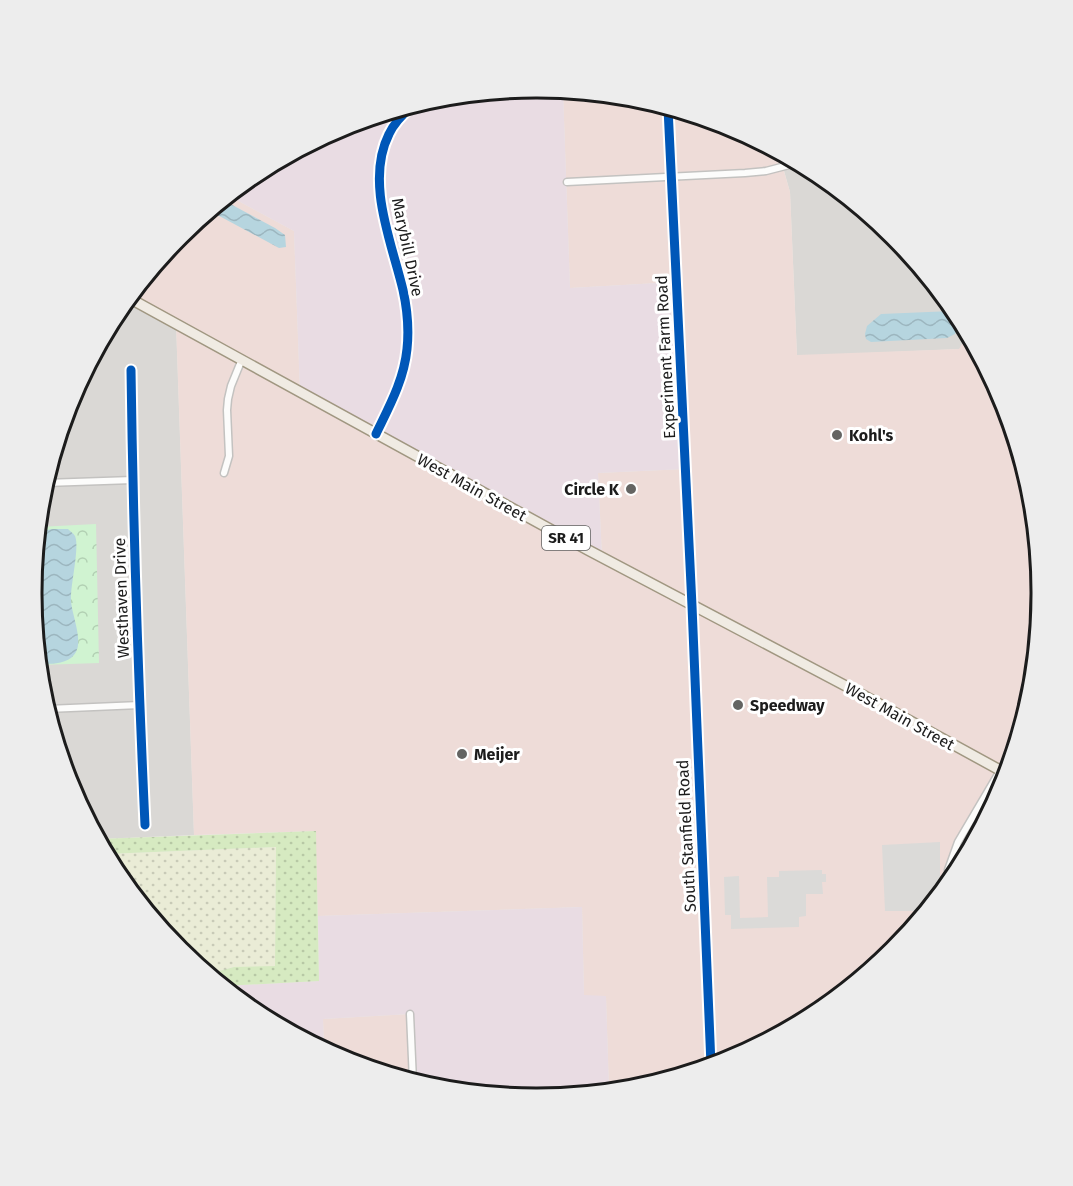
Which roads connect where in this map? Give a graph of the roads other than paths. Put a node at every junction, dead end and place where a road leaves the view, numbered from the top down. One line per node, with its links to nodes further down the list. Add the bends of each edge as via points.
1 (668, 116): 4 (street, Experiment Farm Road)
2 (400, 118): 9 (street, Marybill Drive, via 382,154 380,176 381,204 404,291 407,350 396,394)
3 (786, 166): 4 (street, via 766,171)
4 (672, 177): 5 (street); 13 (street, Experiment Farm Road)
5 (567, 182)
6 (137, 302): 7 (main road, West Main Street / SR 41)
7 (242, 359): 9 (main road, West Main Street / SR 41); 10 (street, via 228,399 229,456)
8 (131, 370): 11 (street, Westhaven Drive)
9 (376, 435): 13 (main road, West Main Street / SR 41)
10 (224, 473)
11 (133, 480): 12 (street); 14 (street, Westhaven Drive)
12 (55, 483)
13 (692, 606): 16 (main road, West Main Street / SR 41); 21 (street, South Stanfield Road)
14 (140, 705): 15 (street); 18 (street, Westhaven Drive)
15 (56, 709)
16 (998, 769)
17 (986, 799): 19 (street, via 958,842)
18 (145, 825)
19 (950, 865)
20 (410, 1014): 22 (street)
21 (711, 1055)
22 (413, 1072)

